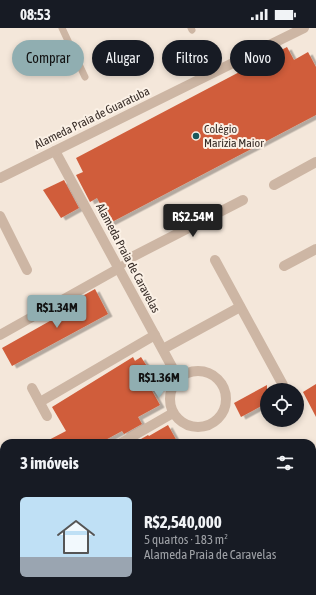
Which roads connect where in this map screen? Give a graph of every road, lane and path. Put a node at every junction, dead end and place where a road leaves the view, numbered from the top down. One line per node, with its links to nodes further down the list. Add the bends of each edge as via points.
1 (62, 28): 3 (lane)
2 (304, 28): 4 (street, Alameda Praia de Guaratuba)
3 (85, 77)
4 (56, 151): 6 (street, Alameda Praia de Guaratuba); 15 (street, Alameda Praia de Caravelas)
5 (316, 162): 7 (street)
6 (0, 178)
7 (274, 185)
8 (243, 200): 11 (street)
9 (0, 216): 14 (street)
10 (316, 249): 13 (street)
11 (134, 256): 15 (lane)
12 (215, 260): 16 (street)
13 (284, 266)
14 (27, 270)
15 (116, 270): 17 (street); 18 (street, Alameda Praia de Caravelas)
16 (240, 307): 19 (street); 21 (street)
17 (0, 335)
18 (155, 336): 19 (street, Alameda Praia de Caravelas); 23 (street)
19 (163, 349): 20 (street, Alameda Praia de Caravelas)
20 (178, 378): 24 (street, via 170,394); 24 (street, via 195,370 213,374 224,389 226,403 221,416 205,426 187,425)
21 (282, 383)
22 (32, 388): 23 (street)
23 (40, 402): 25 (street)
24 (173, 413): 26 (street)
25 (47, 416)
26 (128, 439)

